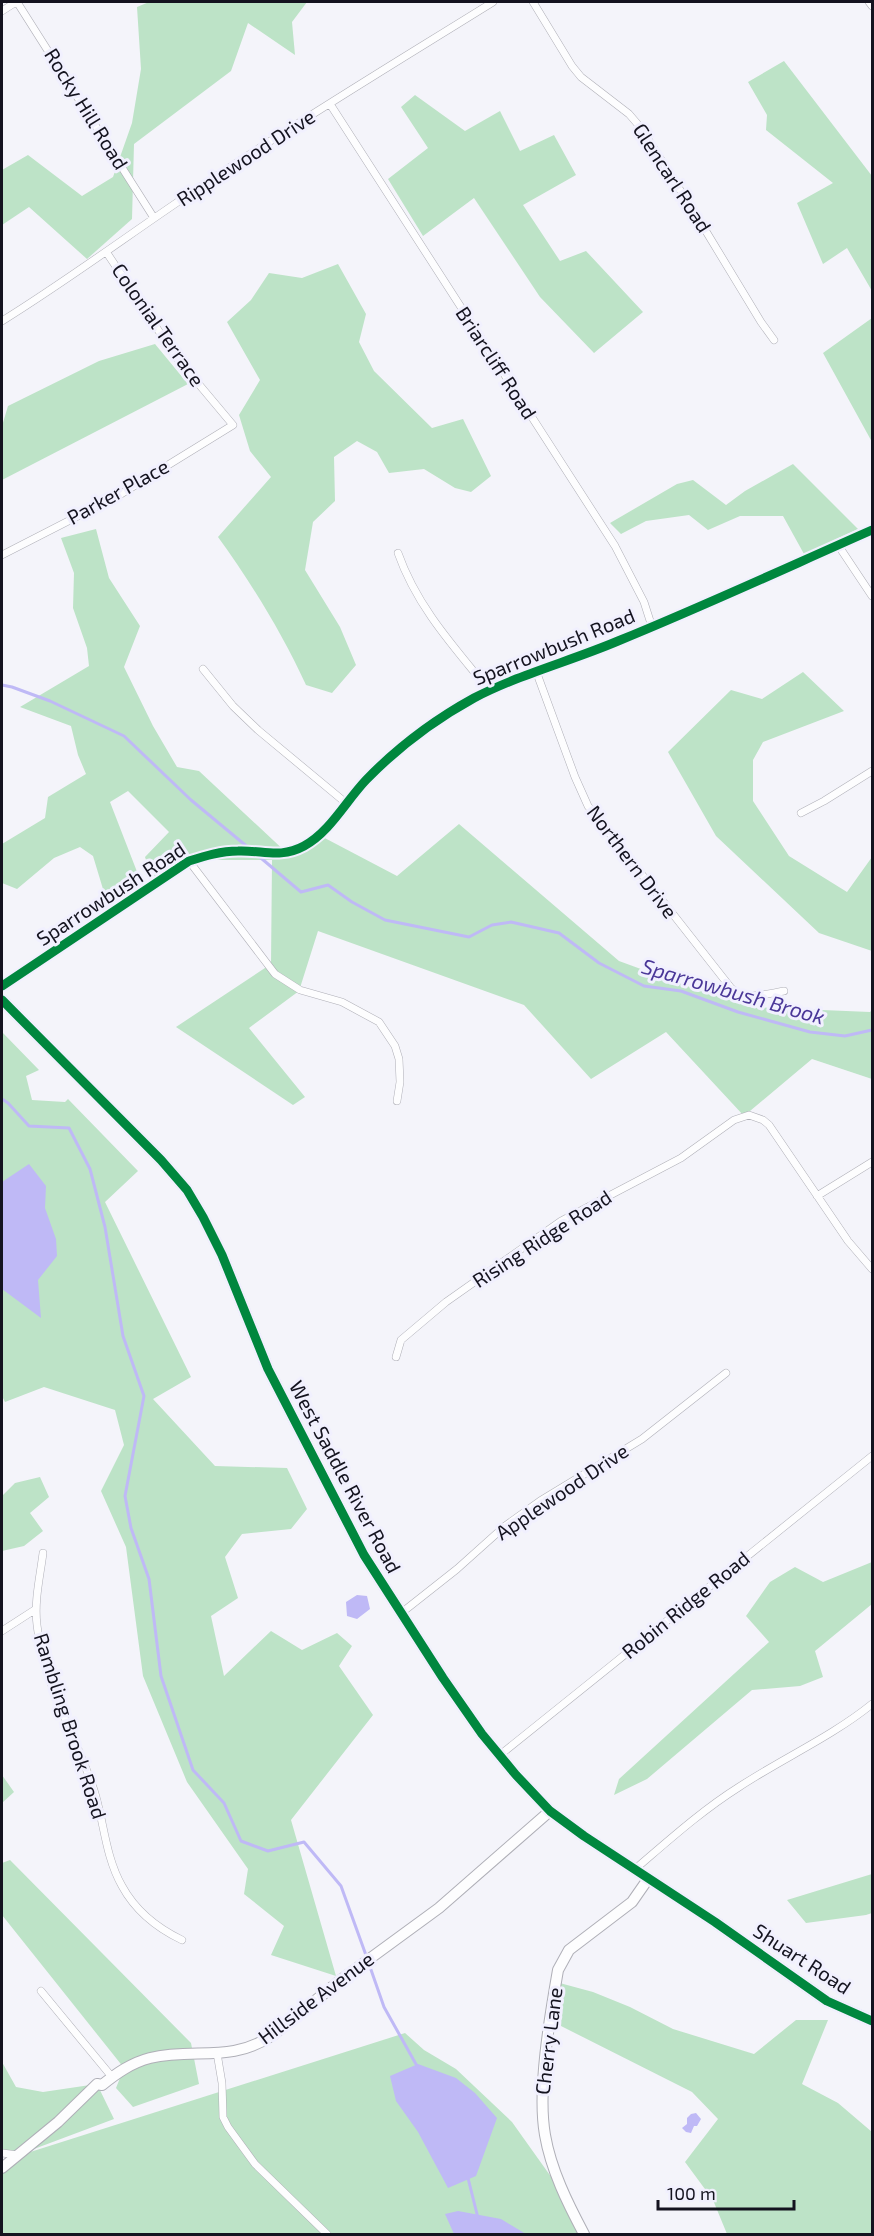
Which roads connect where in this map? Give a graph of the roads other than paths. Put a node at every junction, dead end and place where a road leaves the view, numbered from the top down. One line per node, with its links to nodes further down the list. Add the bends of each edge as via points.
1 (16, 2): 6 (street); 8 (street, Rocky Hill Road)
2 (494, 2): 7 (street, Ripplewood Drive)
3 (533, 2): 11 (street, Glencarl Road, via 581,78 629,114 641,128)
4 (869, 2): 5 (street)
5 (873, 6)
6 (2, 11)
7 (330, 104): 8 (street, Ripplewood Drive); 18 (street, Briarcliff Road, via 615,546 644,602)
8 (154, 218): 9 (street, Ripplewood Drive)
9 (107, 252): 10 (street, Ripplewood Drive); 12 (street, Colonial Terrace, via 176,357)
10 (2, 321)
11 (774, 340)
12 (233, 425): 16 (street, Parker Place, via 116,498)
13 (873, 530): 14 (street, Sparrowbush Road)
14 (838, 545): 17 (street); 18 (street, Sparrowbush Road)
15 (398, 553): 21 (street, via 421,604)
16 (2, 555)
17 (873, 596)
18 (652, 627): 20 (street, Sparrowbush Road)
19 (203, 669): 23 (street, via 258,730)
20 (536, 671): 21 (street, Sparrowbush Road); 27 (street, Northern Drive, via 588,806 613,841 730,988 752,997)
21 (489, 690): 23 (street, Sparrowbush Road, via 408,741)
22 (873, 771): 24 (street)
23 (346, 803): 25 (street, Sparrowbush Road, via 322,833 291,852 221,852)
24 (801, 813)
25 (189, 861): 26 (street, Sparrowbush Road); 29 (street, via 275,974 300,990 342,1002 379,1023 399,1059)
26 (2, 986)
27 (784, 991)
28 (2, 1000): 38 (street, West Saddle River Road, via 161,1160 196,1204 222,1255 273,1379 355,1539)
29 (397, 1101)
30 (873, 1162): 31 (street)
31 (817, 1196): 32 (street); 33 (street, Rising Ridge Road, via 769,1125 749,1115 734,1119 681,1158 561,1221 446,1302 401,1340)
32 (873, 1269)
33 (396, 1357)
34 (726, 1373): 38 (street, Applewood Drive, via 642,1438 505,1526)
35 (873, 1456): 41 (street, Robin Ridge Road)
36 (43, 1553): 37 (street, Rambling Brook Road)
37 (36, 1609): 39 (street); 46 (street, Rambling Brook Road, via 40,1641 95,1793 114,1870 144,1914)
38 (400, 1614): 41 (street, West Saddle River Road)
39 (2, 1631)
40 (873, 1704): 43 (street, via 831,1734 737,1788 694,1818)
41 (500, 1755): 42 (street, West Saddle River Road)
42 (550, 1811): 43 (street, West Saddle River Road); 49 (street, Hillside Avenue, via 439,1908 261,2043 236,2052)
43 (634, 1870): 44 (street, West Saddle River Road)
44 (648, 1879): 45 (street, West Saddle River Road); 55 (street, Cherry Lane, via 632,1902 569,1950 556,1982 542,2106 545,2137 564,2195)
45 (715, 1922): 48 (street, Shuart Road, via 826,2001)
46 (182, 1940)
47 (41, 1991): 50 (street)
48 (873, 2021)
49 (217, 2053): 50 (street, Hillside Avenue, via 150,2058); 54 (street, via 223,2117 228,2127 255,2164)
50 (112, 2077): 52 (street, Hillside Avenue, via 102,2085 97,2084)
51 (2, 2153): 52 (street)
52 (18, 2155): 53 (street, Hillside Avenue)
53 (2, 2168)
54 (327, 2235)
55 (584, 2235)

